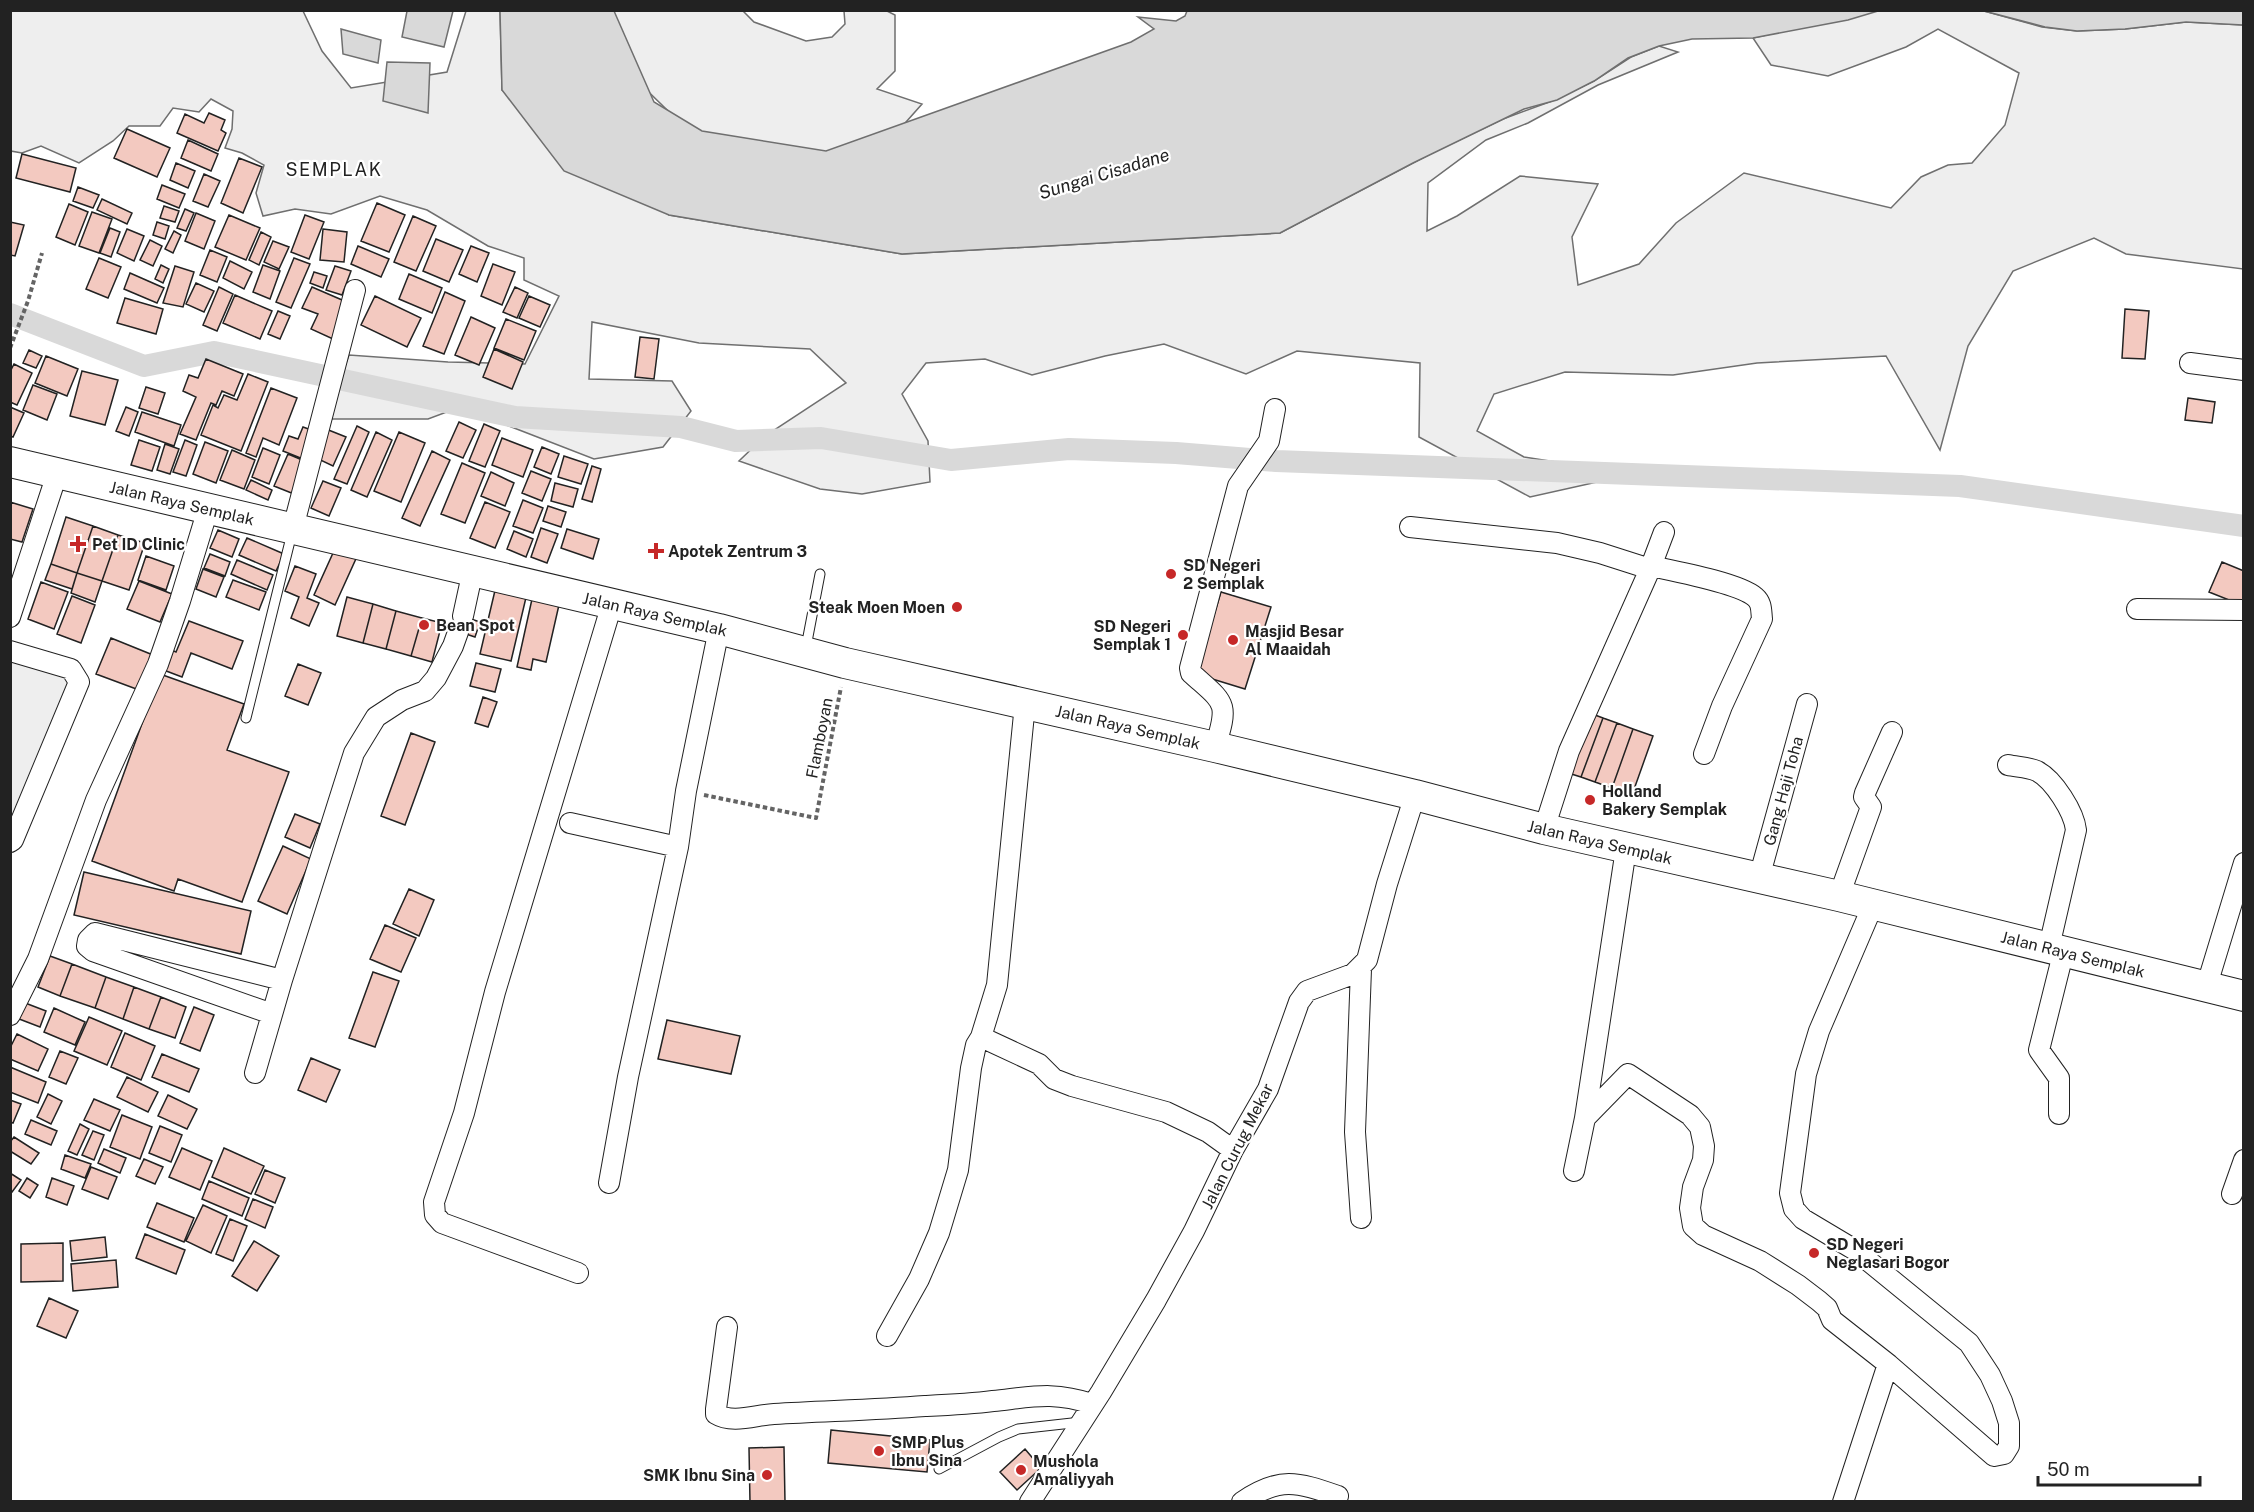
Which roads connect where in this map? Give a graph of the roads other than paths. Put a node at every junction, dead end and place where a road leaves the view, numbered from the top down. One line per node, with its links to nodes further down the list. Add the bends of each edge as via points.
1 (355, 291): 9 (street)
2 (2190, 363): 3 (street)
3 (2244, 370)
4 (1275, 409): 25 (street, via 1269,441 1238,486 1190,668 1222,701 1223,722)
5 (10, 462): 6 (main road, Jalan Raya Semplak)
6 (57, 474): 7 (main road, Jalan Raya Semplak); 17 (street)
7 (208, 509): 9 (main road, Jalan Raya Semplak); 44 (street, via 158,664 96,800 38,959)
8 (1410, 527): 11 (street, via 1557,543)
9 (293, 528): 12 (main road, Jalan Raya Semplak); 23 (lane)
10 (1664, 532): 11 (street)
11 (1651, 568): 26 (street, via 1689,574 1741,590 1761,604 1762,619); 30 (street, via 1569,752)
12 (473, 570): 14 (main road, Jalan Raya Semplak); 40 (street, via 453,646 436,678 425,691 376,717 354,753)
13 (820, 574): 20 (lane)
14 (612, 604): 18 (main road, Jalan Raya Semplak); 55 (street, via 495,992 465,1113 434,1202 435,1215 442,1223)
15 (2138, 609): 16 (street)
16 (2244, 610)
17 (10, 617)
18 (719, 629): 20 (main road, Jalan Raya Semplak); 32 (street)
19 (10, 651): 31 (street, via 71,669 79,682)
20 (805, 653): 21 (main road, Jalan Raya Semplak)
21 (1024, 704): 25 (main road, Jalan Raya Semplak); 45 (street, via 997,985)
22 (1807, 704): 35 (street, Gang Haji Toha)
23 (246, 718)
24 (1892, 732): 36 (street, via 1865,793 1871,807)
25 (1215, 747): 28 (main road, Jalan Raya Semplak)
26 (1704, 754)
27 (2008, 765): 38 (street, via 2036,771 2052,783 2075,819)
28 (1415, 795): 30 (main road, Jalan Raya Semplak); 39 (street, via 1367,960)
29 (570, 823): 32 (street)
30 (1544, 829): 33 (main road, Jalan Raya Semplak)
31 (10, 842)
32 (678, 847): 52 (street)
33 (1626, 849): 35 (main road, Jalan Raya Semplak); 48 (street)
34 (2244, 863): 41 (street)
35 (1759, 878): 36 (main road, Jalan Raya Semplak)
36 (1839, 896): 37 (main road, Jalan Raya Semplak)
37 (1873, 905): 38 (main road, Jalan Raya Semplak); 58 (street, via 1819,1031 1806,1074 1790,1193 1794,1209 1803,1219 1855,1250 1969,1343 2002,1401 2009,1423 2007,1451 1994,1456)
38 (2056, 949): 41 (main road, Jalan Raya Semplak); 47 (street, via 2039,1050 2059,1078)
39 (1361, 969): 49 (street, Jalan Curug Mekar, via 1307,991 1299,1002 1268,1089); 54 (street, via 1355,1132)
40 (282, 980): 43 (street); 43 (street, via 95,933 88,940 87,946 93,951)
41 (2206, 988): 42 (main road, Jalan Raya Semplak)
42 (2244, 996)
43 (272, 1014): 46 (street)
44 (10, 1015)
45 (981, 1038): 49 (street, via 1039,1064 1054,1079 1166,1112 1208,1132); 57 (street, via 971,1068 958,1170 939,1233 920,1279)
46 (255, 1073)
47 (2059, 1114)
48 (1585, 1118): 51 (street); 58 (street, via 1628,1074 1690,1115 1700,1127 1704,1146 1690,1208 1694,1226 1798,1285 1827,1308 1832,1320)
49 (1233, 1150): 59 (street, Jalan Curug Mekar, via 1156,1300)
50 (2244, 1160): 53 (street)
51 (1574, 1171)
52 (609, 1183)
53 (2232, 1194)
54 (1360, 1218)
55 (578, 1273)
56 (727, 1327): 59 (street, via 716,1409 716,1414 723,1417 876,1410 1043,1395 1070,1396)
57 (887, 1336)
58 (1888, 1364): 65 (street)
59 (1092, 1404): 60 (street, Jalan Curug Mekar)
60 (1081, 1422): 61 (lane, via 1018,1429); 63 (street, Jalan Curug Mekar)
61 (939, 1469)
62 (1338, 1496): 64 (street, via 1288,1482 1259,1490)
63 (1034, 1501)
64 (1242, 1502)
65 (1843, 1502)

